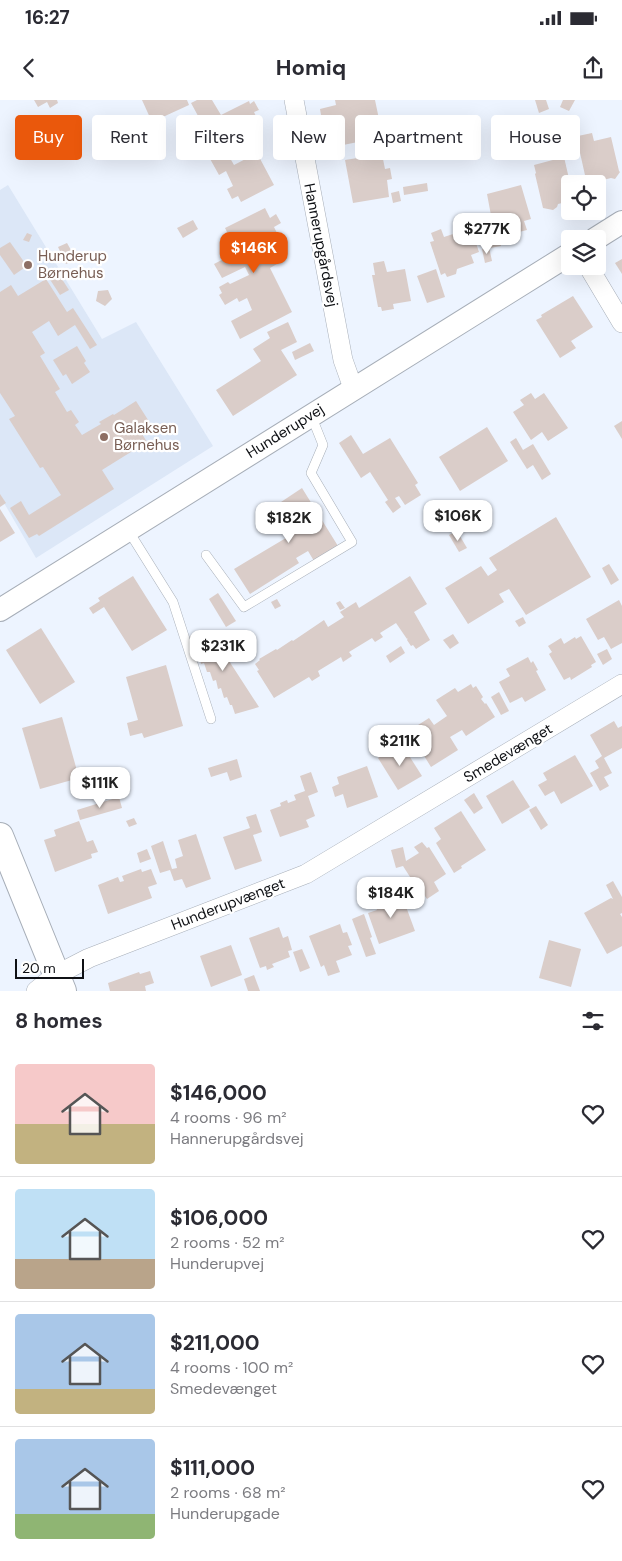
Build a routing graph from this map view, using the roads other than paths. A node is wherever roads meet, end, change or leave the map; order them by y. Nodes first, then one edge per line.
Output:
1 (294, 100) edge
2 (622, 222) edge
3 (606, 232) edge
4 (561, 260) edge
5 (593, 275) edge
6 (622, 323) edge
7 (354, 388) junction
8 (311, 415) junction
9 (127, 530) junction
10 (206, 555) dead end
11 (0, 610) edge
12 (622, 684) edge
13 (211, 719) dead end
14 (394, 821) joint
15 (0, 836) edge
16 (52, 986) edge

1 - 7 street, Hannerupgårdsvej
2 - 3 street
4 - 7 street, Hunderupvej
5 - 6 street
7 - 8 street, Hunderupvej
8 - 9 street, Hunderupvej
8 - 10 lane
9 - 11 street, Hunderupvej
9 - 13 lane
12 - 14 street, Smedevænget
14 - 16 street, Hunderupvænget
15 - 16 main road

